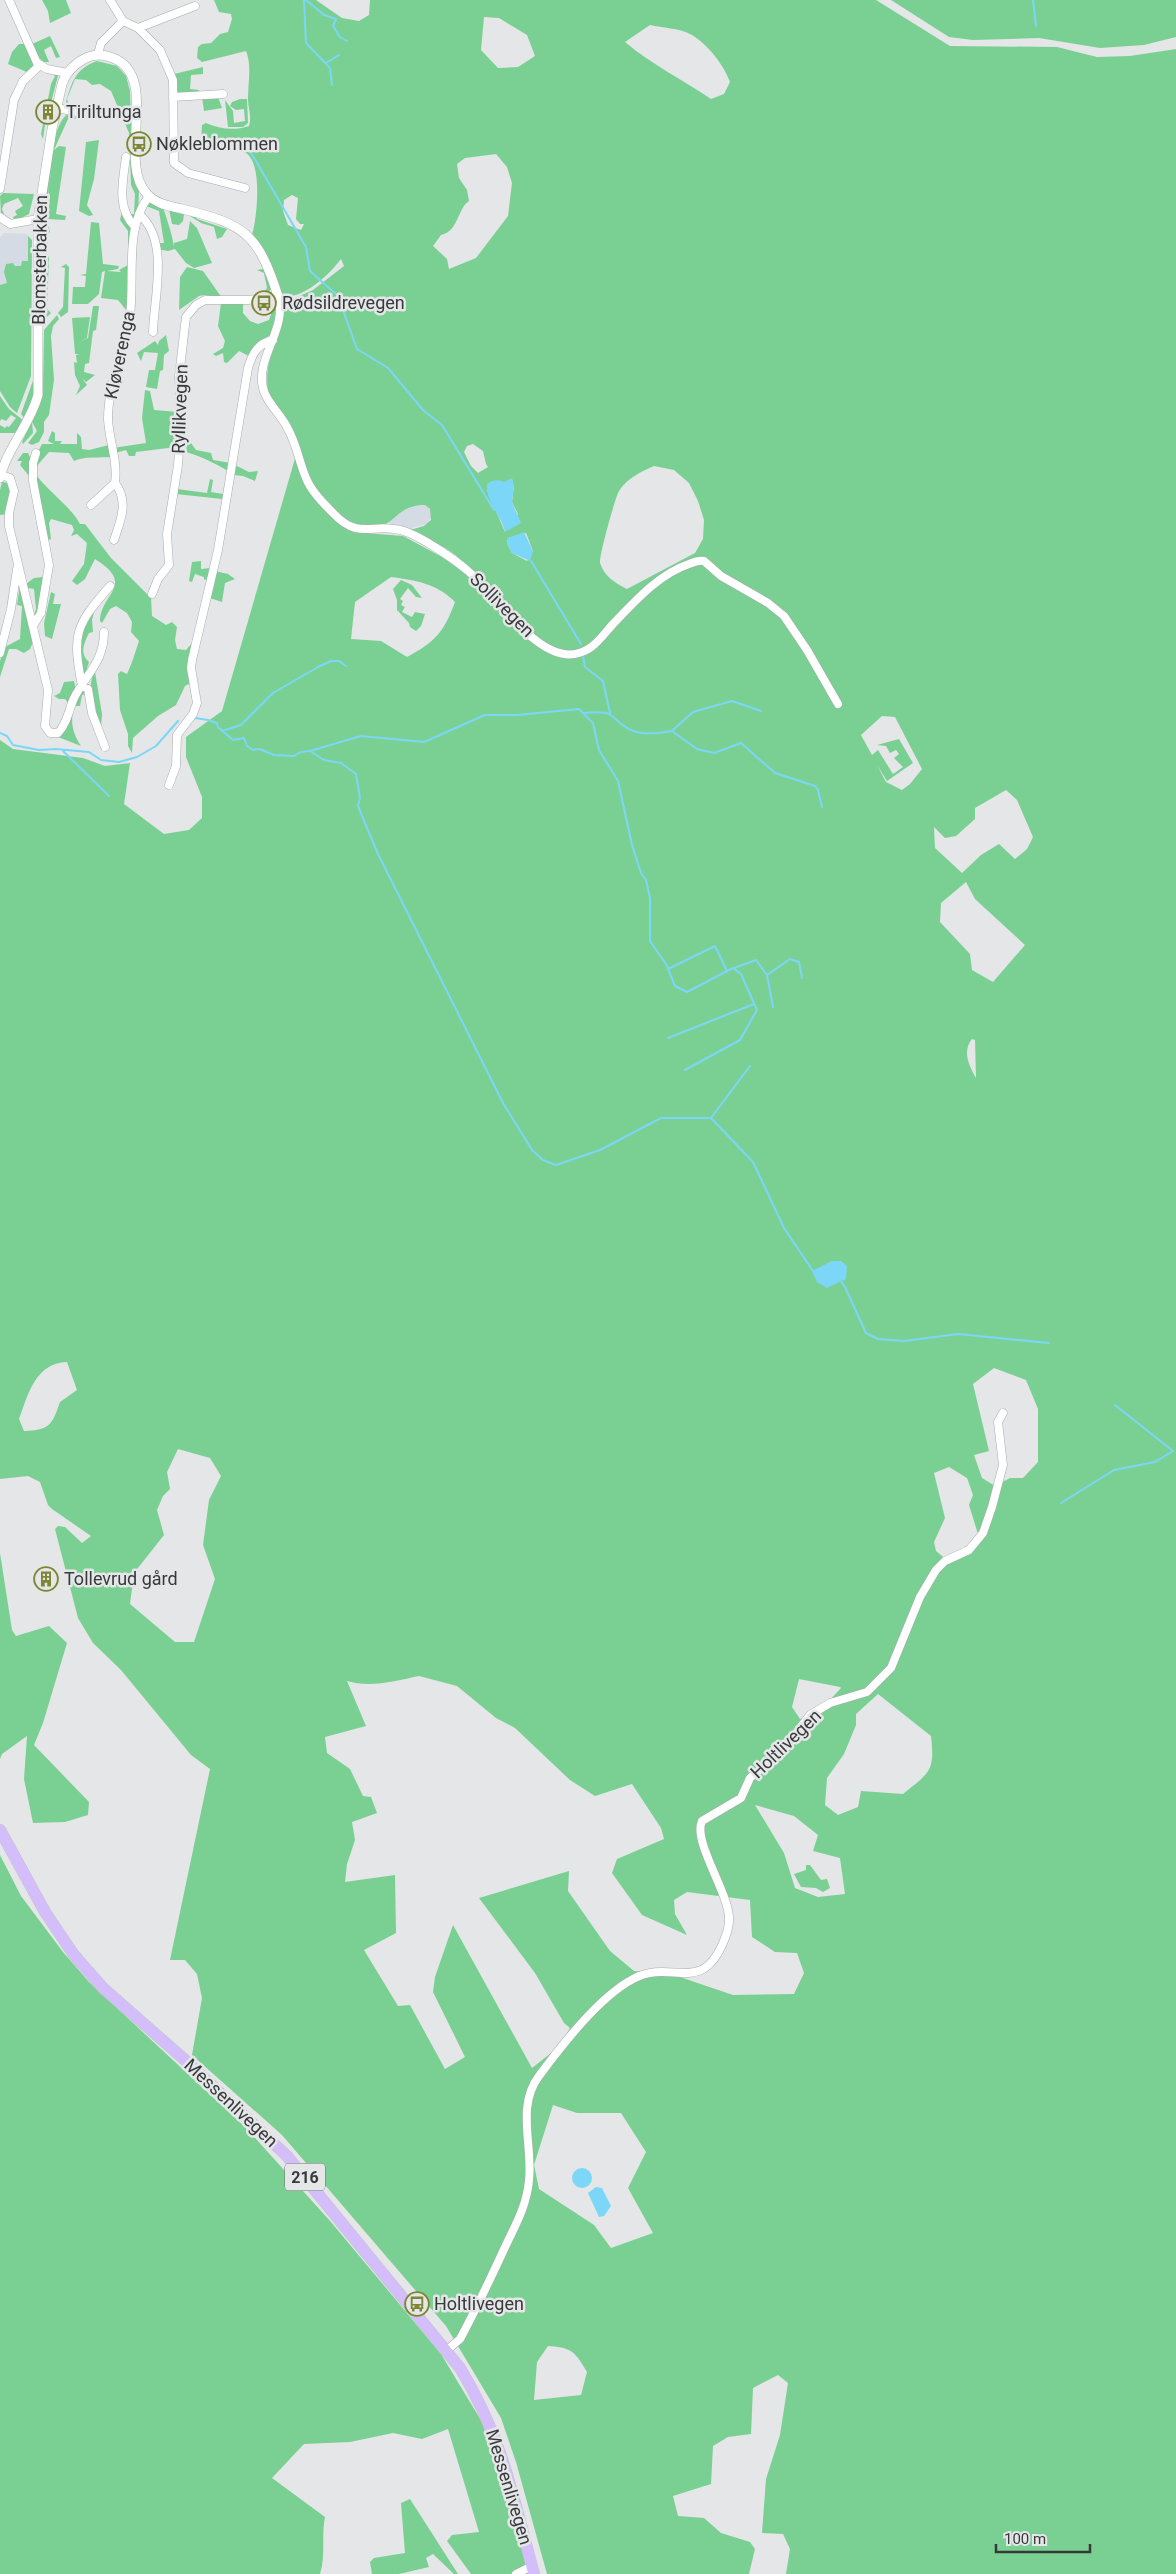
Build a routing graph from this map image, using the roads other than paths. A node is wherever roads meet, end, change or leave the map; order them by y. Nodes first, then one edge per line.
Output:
1 (9, 0) edge
2 (110, 0) edge
3 (195, 6) dead end
4 (123, 21) junction
5 (138, 28) junction
6 (98, 54) junction
7 (40, 65) junction
8 (67, 73) junction
9 (223, 94) dead end
10 (174, 97) junction
11 (56, 108) junction
12 (78, 112) dead end
13 (126, 157) dead end
14 (2, 162) edge
15 (245, 188) dead end
16 (0, 189) edge
17 (149, 196) junction
18 (139, 214) junction
19 (0, 217) edge
20 (38, 220) junction
21 (135, 227) junction
22 (278, 296) junction
23 (153, 332) dead end
24 (273, 340) junction
25 (36, 453) dead end
26 (0, 477) edge
27 (115, 483) junction
28 (91, 505) dead end
29 (114, 540) dead end
30 (18, 564) junction
31 (110, 586) dead end
32 (152, 594) dead end
33 (33, 626) junction
34 (104, 632) dead end
35 (0, 653) edge
36 (82, 686) junction
37 (838, 704) dead end
38 (105, 747) dead end
39 (169, 785) dead end
40 (1003, 1413) dead end
41 (0, 1830) edge
42 (446, 2351) junction
43 (533, 2570) edge
44 (516, 2574) edge

1 - 7 street
2 - 4 street
3 - 5 street
4 - 5 street
4 - 6 street
5 - 10 street
6 - 8 street
6 - 17 street
7 - 8 street
7 - 14 street
8 - 11 street, Blomsterbakken
9 - 10 street
10 - 15 street
11 - 12 street
11 - 20 street, Blomsterbakken
13 - 21 street
14 - 16 street
17 - 18 street, Kløverenga
17 - 22 street
18 - 21 street, Kløverenga
18 - 23 street, Kløverenga
19 - 20 street
20 - 26 street, Blomsterbakken
21 - 27 street, Kløverenga
22 - 24 street
22 - 32 street, Ryllikvegen
24 - 37 street, Sollivegen
24 - 39 street
25 - 33 street
26 - 30 street
27 - 28 street
27 - 29 street, Kløverenga
30 - 33 street
30 - 35 street
31 - 36 street
33 - 36 street
34 - 36 street
36 - 38 street
40 - 42 street, Holtlivegen
41 - 42 main road, Messenlivegen / 216
42 - 43 main road, Messenlivegen / 216
43 - 44 street

